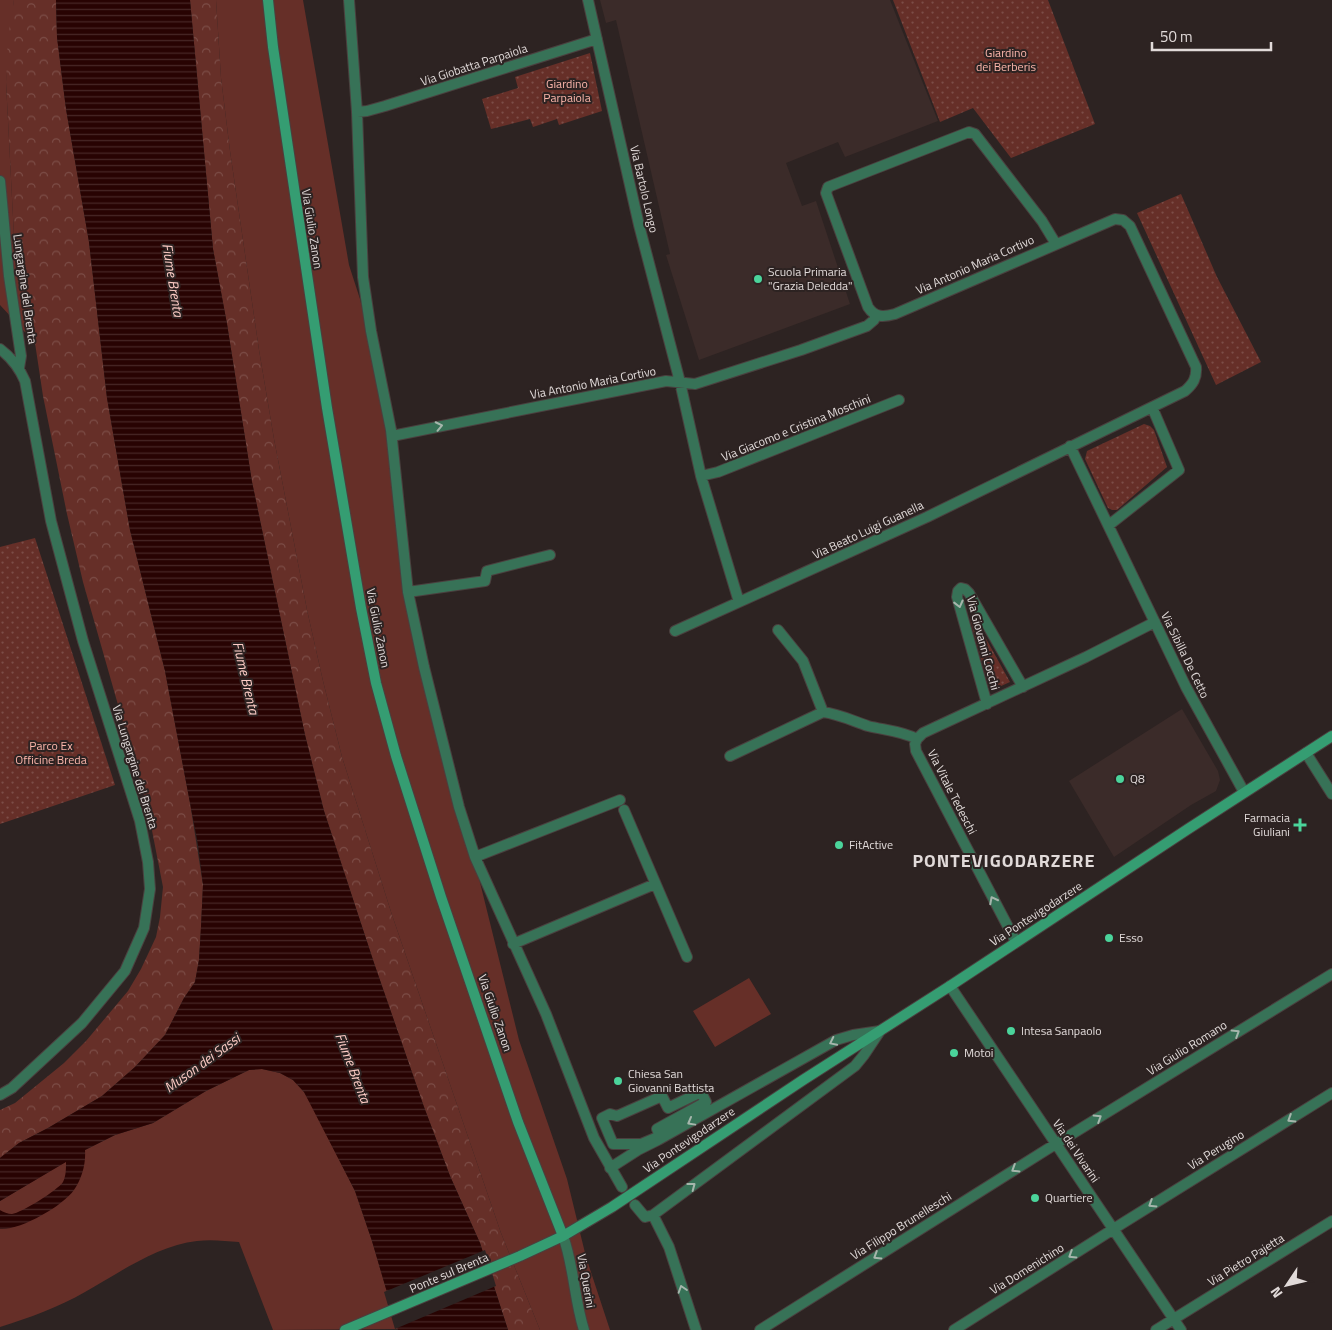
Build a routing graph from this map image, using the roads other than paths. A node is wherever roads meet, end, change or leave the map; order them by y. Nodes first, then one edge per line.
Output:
1 (268, 0) edge
2 (348, 0) edge
3 (588, 0) edge
4 (597, 39) junction
5 (357, 112) junction
6 (0, 181) edge
7 (1056, 244) junction
8 (876, 315) junction
9 (0, 349) edge
10 (19, 368) junction
11 (680, 382) junction
12 (899, 400) dead end
13 (1152, 407) junction
14 (392, 436) junction
15 (1070, 446) junction
16 (39, 458) joint
17 (701, 476) junction
18 (1109, 525) junction
19 (550, 555) dead end
20 (408, 592) junction
21 (739, 602) junction
22 (1155, 622) junction
23 (778, 630) dead end
24 (675, 631) dead end
25 (1023, 687) junction
26 (987, 704) junction
27 (823, 712) junction
28 (1332, 736) edge
29 (917, 739) junction
30 (1306, 753) junction
31 (730, 756) dead end
32 (1244, 792) junction
33 (1332, 794) edge
34 (475, 857) junction
35 (656, 884) junction
36 (1016, 942) junction
37 (513, 944) junction
38 (687, 957) dead end
39 (1332, 974) edge
40 (950, 986) junction
41 (880, 1031) junction
42 (701, 1092) joint
43 (1332, 1093) edge
44 (0, 1095) edge
45 (594, 1138) junction
46 (1056, 1144) junction
47 (638, 1150) junction
48 (610, 1168) junction
49 (622, 1187) dead end
50 (634, 1204) dead end
51 (653, 1215) junction
52 (1332, 1221) edge
53 (1113, 1229) junction
54 (563, 1236) junction
55 (1174, 1319) junction
56 (345, 1330) edge
57 (584, 1330) edge
58 (696, 1330) edge
59 (760, 1330) edge
60 (954, 1330) edge
61 (1156, 1330) edge
62 (1181, 1330) edge

1 - 54 street, Via Giulio Zanon
2 - 5 street
3 - 4 street, Via Bartolo Longo
4 - 5 street, Via Giobatta Parpaiola
4 - 11 street, Via Bartolo Longo
5 - 14 street
6 - 10 street, Lungargine del Brenta
7 - 8 street, Via Antonio Maria Cortivo
7 - 8 street, Via Antonio Maria Cortivo
7 - 13 street, Via Antonio Maria Cortivo
8 - 11 street, Via Antonio Maria Cortivo
9 - 10 street
10 - 16 street, Lungargine del Brenta
14 -> 11 street, Via Antonio Maria Cortivo
11 - 17 street
12 - 17 street, Via Giacomo e Cristina Moschini
13 - 15 street
13 - 18 street
14 - 20 street
15 - 18 street, Via Sibilla De Cetto
15 - 21 street, Via Beato Luigi Guanella
16 - 44 street, Via Lungargine del Brenta
17 - 21 street
18 - 22 street, Via Sibilla De Cetto
19 - 20 street
20 - 34 street
21 - 24 street, Via Beato Luigi Guanella
22 - 25 street, Via Giovanni Cocchi
22 - 32 street, Via Sibilla De Cetto
23 - 27 street
25 - 26 street, Via Giovanni Cocchi
25 -> 26 street, Via Giovanni Cocchi
26 - 29 street, Via Giovanni Cocchi
27 - 29 street, Via Vitale Tedeschi
27 - 31 street
28 - 30 street, Via Pontevigodarzere
36 -> 29 street, Via Vitale Tedeschi
30 - 32 street, Via Pontevigodarzere
30 - 33 street
32 - 36 street, Via Pontevigodarzere
34 - 35 street
34 - 37 street
35 - 37 street
35 - 38 street
36 - 40 street, Via Pontevigodarzere
37 - 45 street
46 -> 39 street, Via Giulio Romano
40 - 41 street, Via Pontevigodarzere
40 - 46 street, Via dei Vivarini
41 -> 47 street, Via Pontevigodarzere
51 -> 41 street, Via Pontevigodarzere
41 - 54 street, Via Pontevigodarzere
42 - 42 street
43 -> 53 street, Via Perugino
45 - 47 street, Via Pontevigodarzere
45 - 48 street
46 - 53 street, Via dei Vivarini
46 -> 59 street, Via Filippo Brunelleschi
47 - 48 street, Via Pontevigodarzere
48 - 49 street
50 - 51 street
58 -> 51 street
52 - 55 street, Via Pietro Pajetta
53 - 55 street, Via dei Vivarini
53 -> 60 street, Via Domenichino
54 - 56 street, Ponte sul Brenta
54 - 57 street, Via Querini
55 - 61 street, Via Pietro Pajetta
55 - 62 street, Via dei Vivarini

